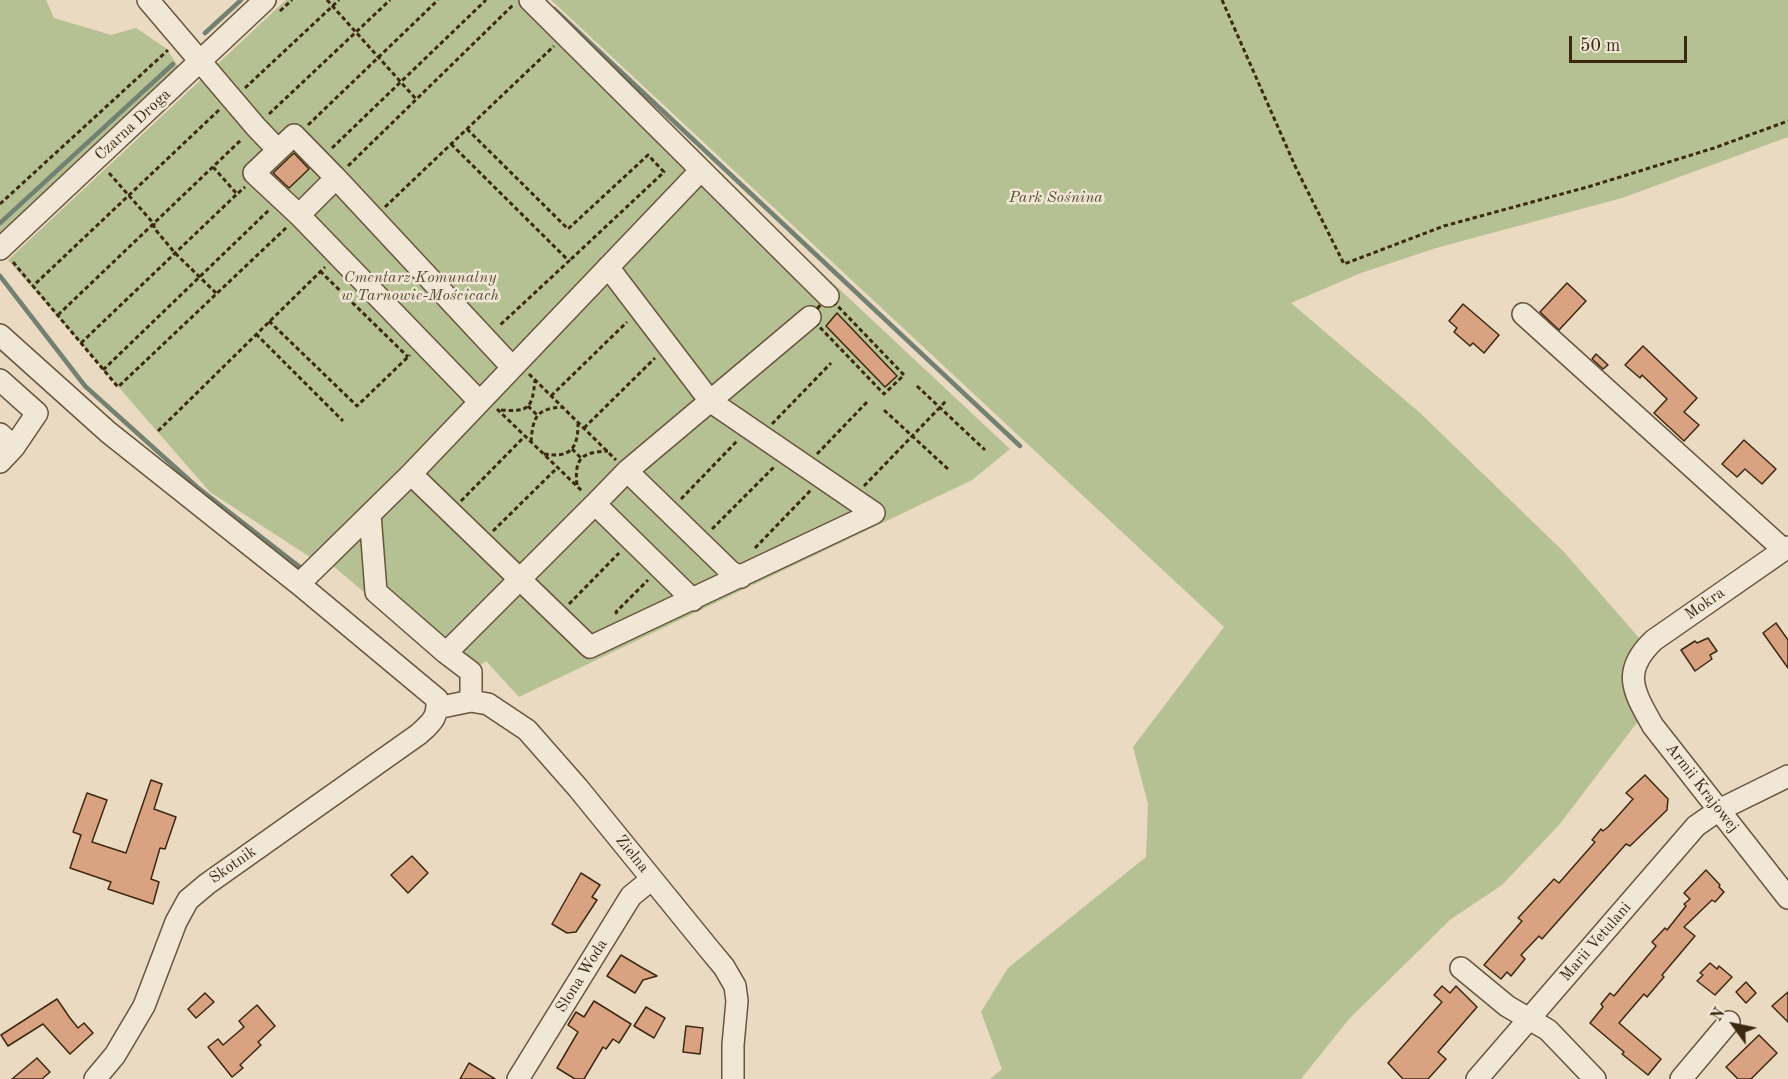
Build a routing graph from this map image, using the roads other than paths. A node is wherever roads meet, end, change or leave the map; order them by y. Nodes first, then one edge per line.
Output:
1 (148, 0) edge
2 (265, 0) edge
3 (530, 0) edge
4 (201, 62) junction
5 (278, 150) junction
6 (701, 170) junction
7 (336, 178) junction
8 (299, 215) junction
9 (0, 249) edge
10 (608, 267) junction
11 (828, 296) road end
12 (1523, 314) dead end
13 (810, 317) road end
14 (0, 336) edge
15 (514, 364) junction
16 (0, 381) edge
17 (60, 389) junction
18 (710, 401) junction
19 (487, 402) junction
20 (37, 413) junction
21 (5, 448) edge
22 (627, 471) junction
23 (411, 474) junction
24 (595, 504) junction
25 (370, 514) junction
26 (1786, 549) edge
27 (736, 575) junction
28 (520, 581) junction
29 (299, 584) junction
30 (693, 600) junction
31 (446, 654) junction
32 (1633, 670) joint
33 (471, 701) junction
34 (437, 708) junction
35 (1788, 776) edge
36 (1719, 810) junction
37 (652, 879) junction
38 (1788, 898) edge
39 (1461, 968) dead end
40 (1529, 1019) junction
41 (1729, 1022) dead end
42 (95, 1079) edge
43 (518, 1079) edge
44 (734, 1079) edge
45 (1477, 1079) edge
46 (1595, 1079) edge
47 (1681, 1079) edge

1 - 4 street
2 - 4 street, Czarna Droga
3 - 6 street
4 - 5 street
4 - 9 street, Czarna Droga
5 - 7 street
5 - 8 street
6 - 10 street
6 - 11 street
7 - 8 street
7 - 15 street
8 - 19 street
10 - 15 street
10 - 18 street
12 - 26 street
13 - 18 street
14 - 17 street
15 - 19 street
16 - 20 street
17 - 20 street
17 - 29 street
18 - 22 street
18 - 27 street
19 - 23 street
20 - 21 street
22 - 24 street
22 - 27 street
23 - 25 street
23 - 28 street
24 - 28 street
24 - 30 street
25 - 29 street
25 - 31 street
26 - 32 street, Mokra
27 - 30 street
28 - 30 street
28 - 31 street
29 - 34 street
31 - 33 street
32 - 36 street, Armii Krajowej
33 - 34 street
33 - 37 street, Zielna
34 - 42 street, Skotnik
35 - 36 street, Marii Vetulani
36 - 38 street, Armii Krajowej
36 - 40 street, Marii Vetulani
37 - 43 street, Słona Woda
37 - 44 street, Zielna
39 - 40 street
40 - 45 street, Marii Vetulani
40 - 46 street
41 - 47 street

